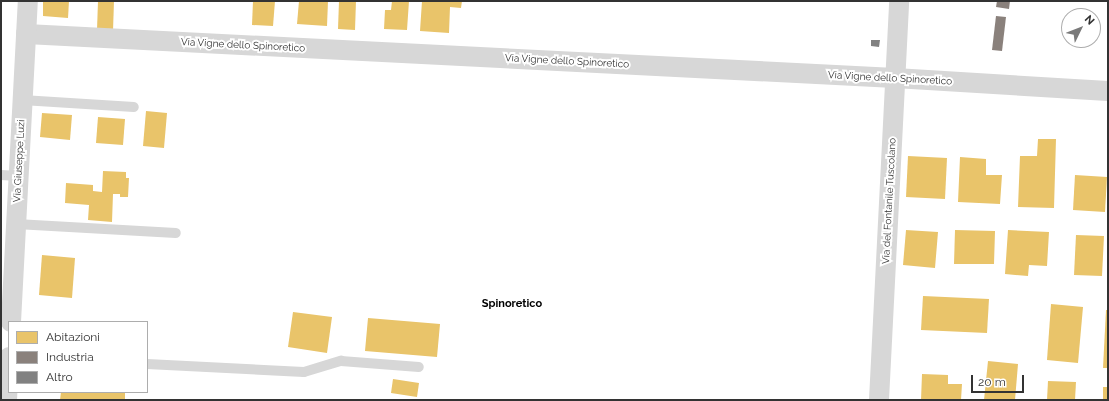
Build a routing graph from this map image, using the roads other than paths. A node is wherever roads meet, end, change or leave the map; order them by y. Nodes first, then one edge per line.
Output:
1 (28, 1) edge
2 (900, 1) edge
3 (26, 34) junction
4 (895, 78) junction
5 (1108, 91) edge
6 (22, 100) junction
7 (134, 107) dead end
8 (10, 176) edge
9 (16, 224) junction
10 (176, 233) dead end
11 (11, 321) edge
12 (148, 364) edge
13 (419, 367) dead end
14 (8, 378) edge
15 (7, 400) edge
16 (879, 400) edge

1 - 3 street, Via Giuseppe Luzi
2 - 4 street, Via del Fontanile Tuscolano
3 - 4 street, Via Vigne dello Spinoretico
3 - 6 street, Via Giuseppe Luzi
4 - 5 street, Via Vigne dello Spinoretico
4 - 16 street, Via del Fontanile Tuscolano
6 - 7 lane
6 - 8 street, Via Giuseppe Luzi
8 - 9 street, Via Giuseppe Luzi
9 - 10 lane
9 - 11 street, Via Giuseppe Luzi
12 - 13 lane
14 - 15 street

